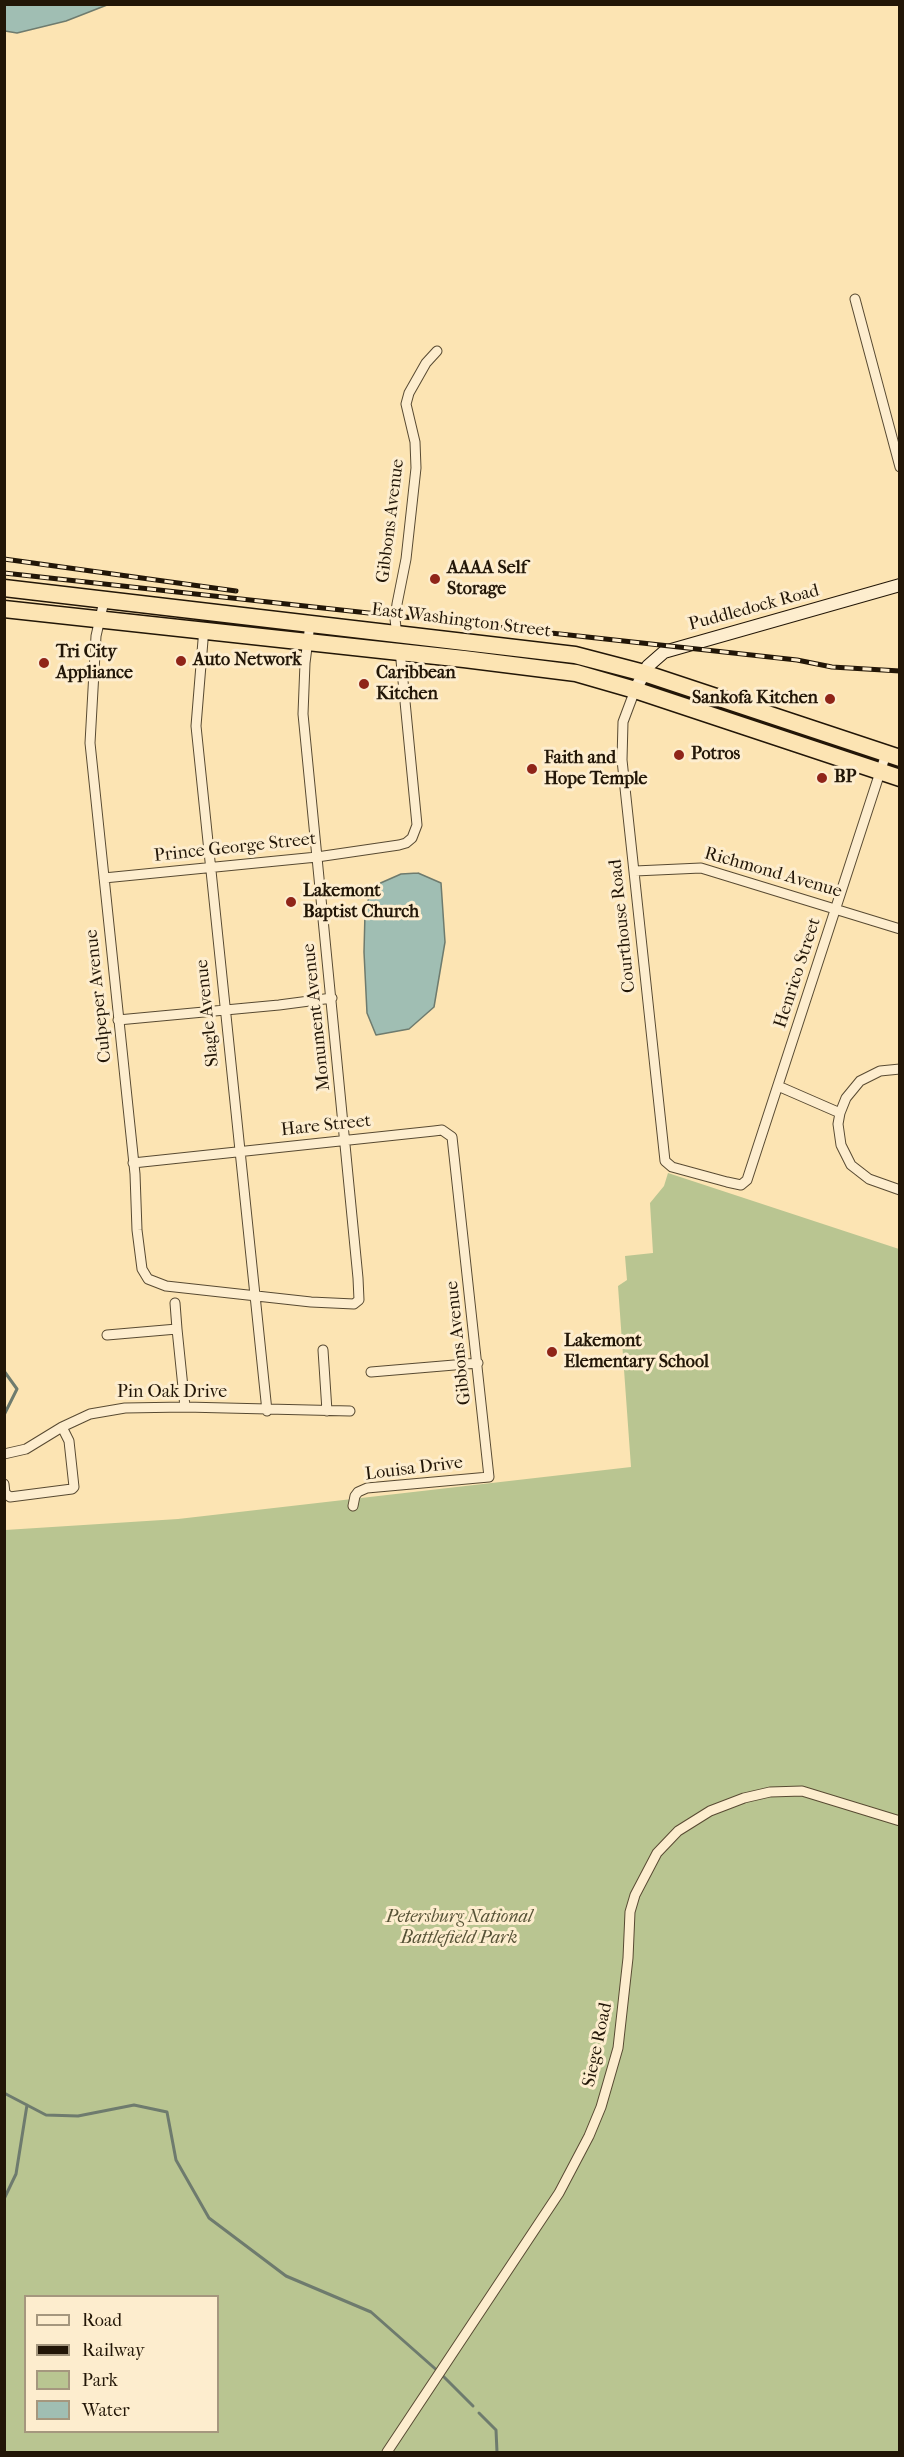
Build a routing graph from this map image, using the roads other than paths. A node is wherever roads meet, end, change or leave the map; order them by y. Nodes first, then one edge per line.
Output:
1 (855, 298) dead end
2 (437, 351) dead end
3 (900, 467) edge
4 (900, 585) edge
5 (4, 588) edge
6 (104, 601) junction
7 (4, 609) edge
8 (206, 612) junction
9 (99, 620) junction
10 (310, 624) junction
11 (204, 631) junction
12 (397, 634) junction
13 (308, 642) junction
14 (400, 652) junction
15 (644, 673) junction
16 (635, 690) junction
17 (893, 756) edge
18 (881, 771) junction
19 (900, 778) edge
20 (369, 850) joint
21 (317, 857) junction
22 (210, 868) junction
23 (635, 871) junction
24 (104, 878) junction
25 (836, 909) junction
26 (900, 929) edge
27 (332, 998) junction
28 (224, 1009) junction
29 (118, 1020) junction
30 (900, 1069) edge
31 (777, 1086) junction
32 (840, 1113) junction
33 (346, 1140) junction
34 (239, 1151) junction
35 (133, 1163) junction
36 (744, 1184) joint
37 (900, 1190) edge
38 (460, 1206) joint
39 (254, 1295) junction
40 (174, 1303) dead end
41 (177, 1329) junction
42 (107, 1335) dead end
43 (323, 1350) dead end
44 (478, 1364) junction
45 (371, 1372) dead end
46 (185, 1407) junction
47 (267, 1411) junction
48 (327, 1411) junction
49 (350, 1412) dead end
50 (62, 1427) junction
51 (4, 1454) edge
52 (489, 1477) joint
53 (4, 1484) edge
54 (353, 1506) dead end
55 (900, 1821) edge
56 (387, 2452) edge

1 - 3 street
2 - 12 street, Gibbons Avenue
4 - 15 main road, Puddledock Road
5 - 6 highway, East Washington Street
6 - 8 highway, East Washington Street
6 - 9 street, Culpeper Avenue
7 - 9 highway, East Washington Street
8 - 10 highway, East Washington Street
8 - 11 street, Slagle Avenue
9 - 11 highway, East Washington Street
9 - 24 street, Culpeper Avenue
10 - 12 highway, East Washington Street
10 - 13 street, Monument Avenue
11 - 13 highway, East Washington Street
11 - 22 street, Slagle Avenue
12 - 14 street, Gibbons Avenue
12 - 15 highway, East Washington Street
13 - 14 highway, East Washington Street
13 - 21 street, Monument Avenue
14 - 16 highway, East Washington Street
14 - 20 street, Gibbons Avenue
15 - 16 main road, Puddledock Road
15 - 17 highway, East Washington Street
16 - 18 highway, East Washington Street
16 - 23 street, Courthouse Road
17 - 18 street, Henrico Street
18 - 19 highway, East Washington Street
18 - 25 street, Henrico Street
20 - 21 street, Prince George Street
21 - 22 street, Prince George Street
21 - 27 street, Monument Avenue
22 - 24 street, Prince George Street
22 - 28 street, Slagle Avenue
23 - 25 street, Richmond Avenue
23 - 36 street, Courthouse Road
24 - 29 street, Culpeper Avenue
25 - 26 street, Richmond Avenue
25 - 31 street, Henrico Street
27 - 28 street
27 - 33 street, Monument Avenue
28 - 29 street
28 - 34 street, Slagle Avenue
29 - 35 street, Culpeper Avenue
30 - 32 street
31 - 32 street
31 - 36 street, Henrico Street
32 - 37 street
33 - 34 street, Hare Street
33 - 38 street, Hare Street
33 - 39 street, Monument Avenue
34 - 35 street, Hare Street
34 - 39 street, Slagle Avenue
35 - 39 street, Culpeper Avenue
38 - 44 street, Gibbons Avenue
39 - 47 street, Slagle Avenue
40 - 41 street
41 - 42 street
41 - 46 street
43 - 48 street
44 - 45 street
44 - 52 street, Gibbons Avenue
46 - 47 street, Pin Oak Drive
46 - 50 street, Pin Oak Drive
47 - 48 street, Pin Oak Drive
48 - 49 street, Pin Oak Drive
50 - 51 street, Pin Oak Drive
50 - 53 street
52 - 54 street, Louisa Drive
55 - 56 street, Siege Road

